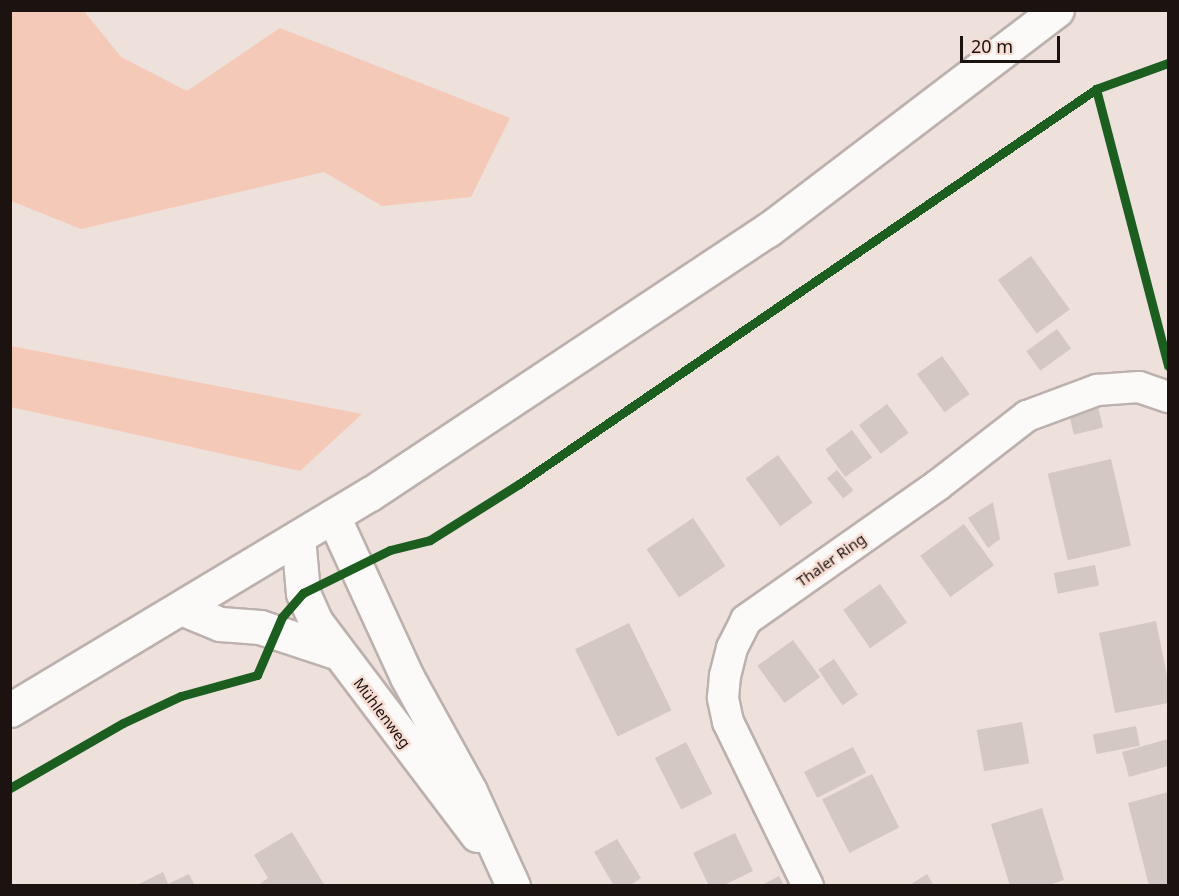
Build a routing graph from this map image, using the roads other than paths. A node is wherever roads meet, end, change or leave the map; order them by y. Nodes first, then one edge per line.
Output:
1 (1057, 10) edge
2 (1168, 397) edge
3 (333, 516) junction
4 (298, 537) junction
5 (181, 608) junction
6 (335, 652) junction
7 (10, 710) edge
8 (509, 878) edge
9 (808, 885) edge

1 - 3 main road
2 - 9 street, Thaler Ring
3 - 4 main road
3 - 8 main road, Mühlenweg
4 - 5 main road
4 - 6 main road, Mühlenweg
5 - 6 main road
5 - 7 main road
6 - 8 main road, Mühlenweg

